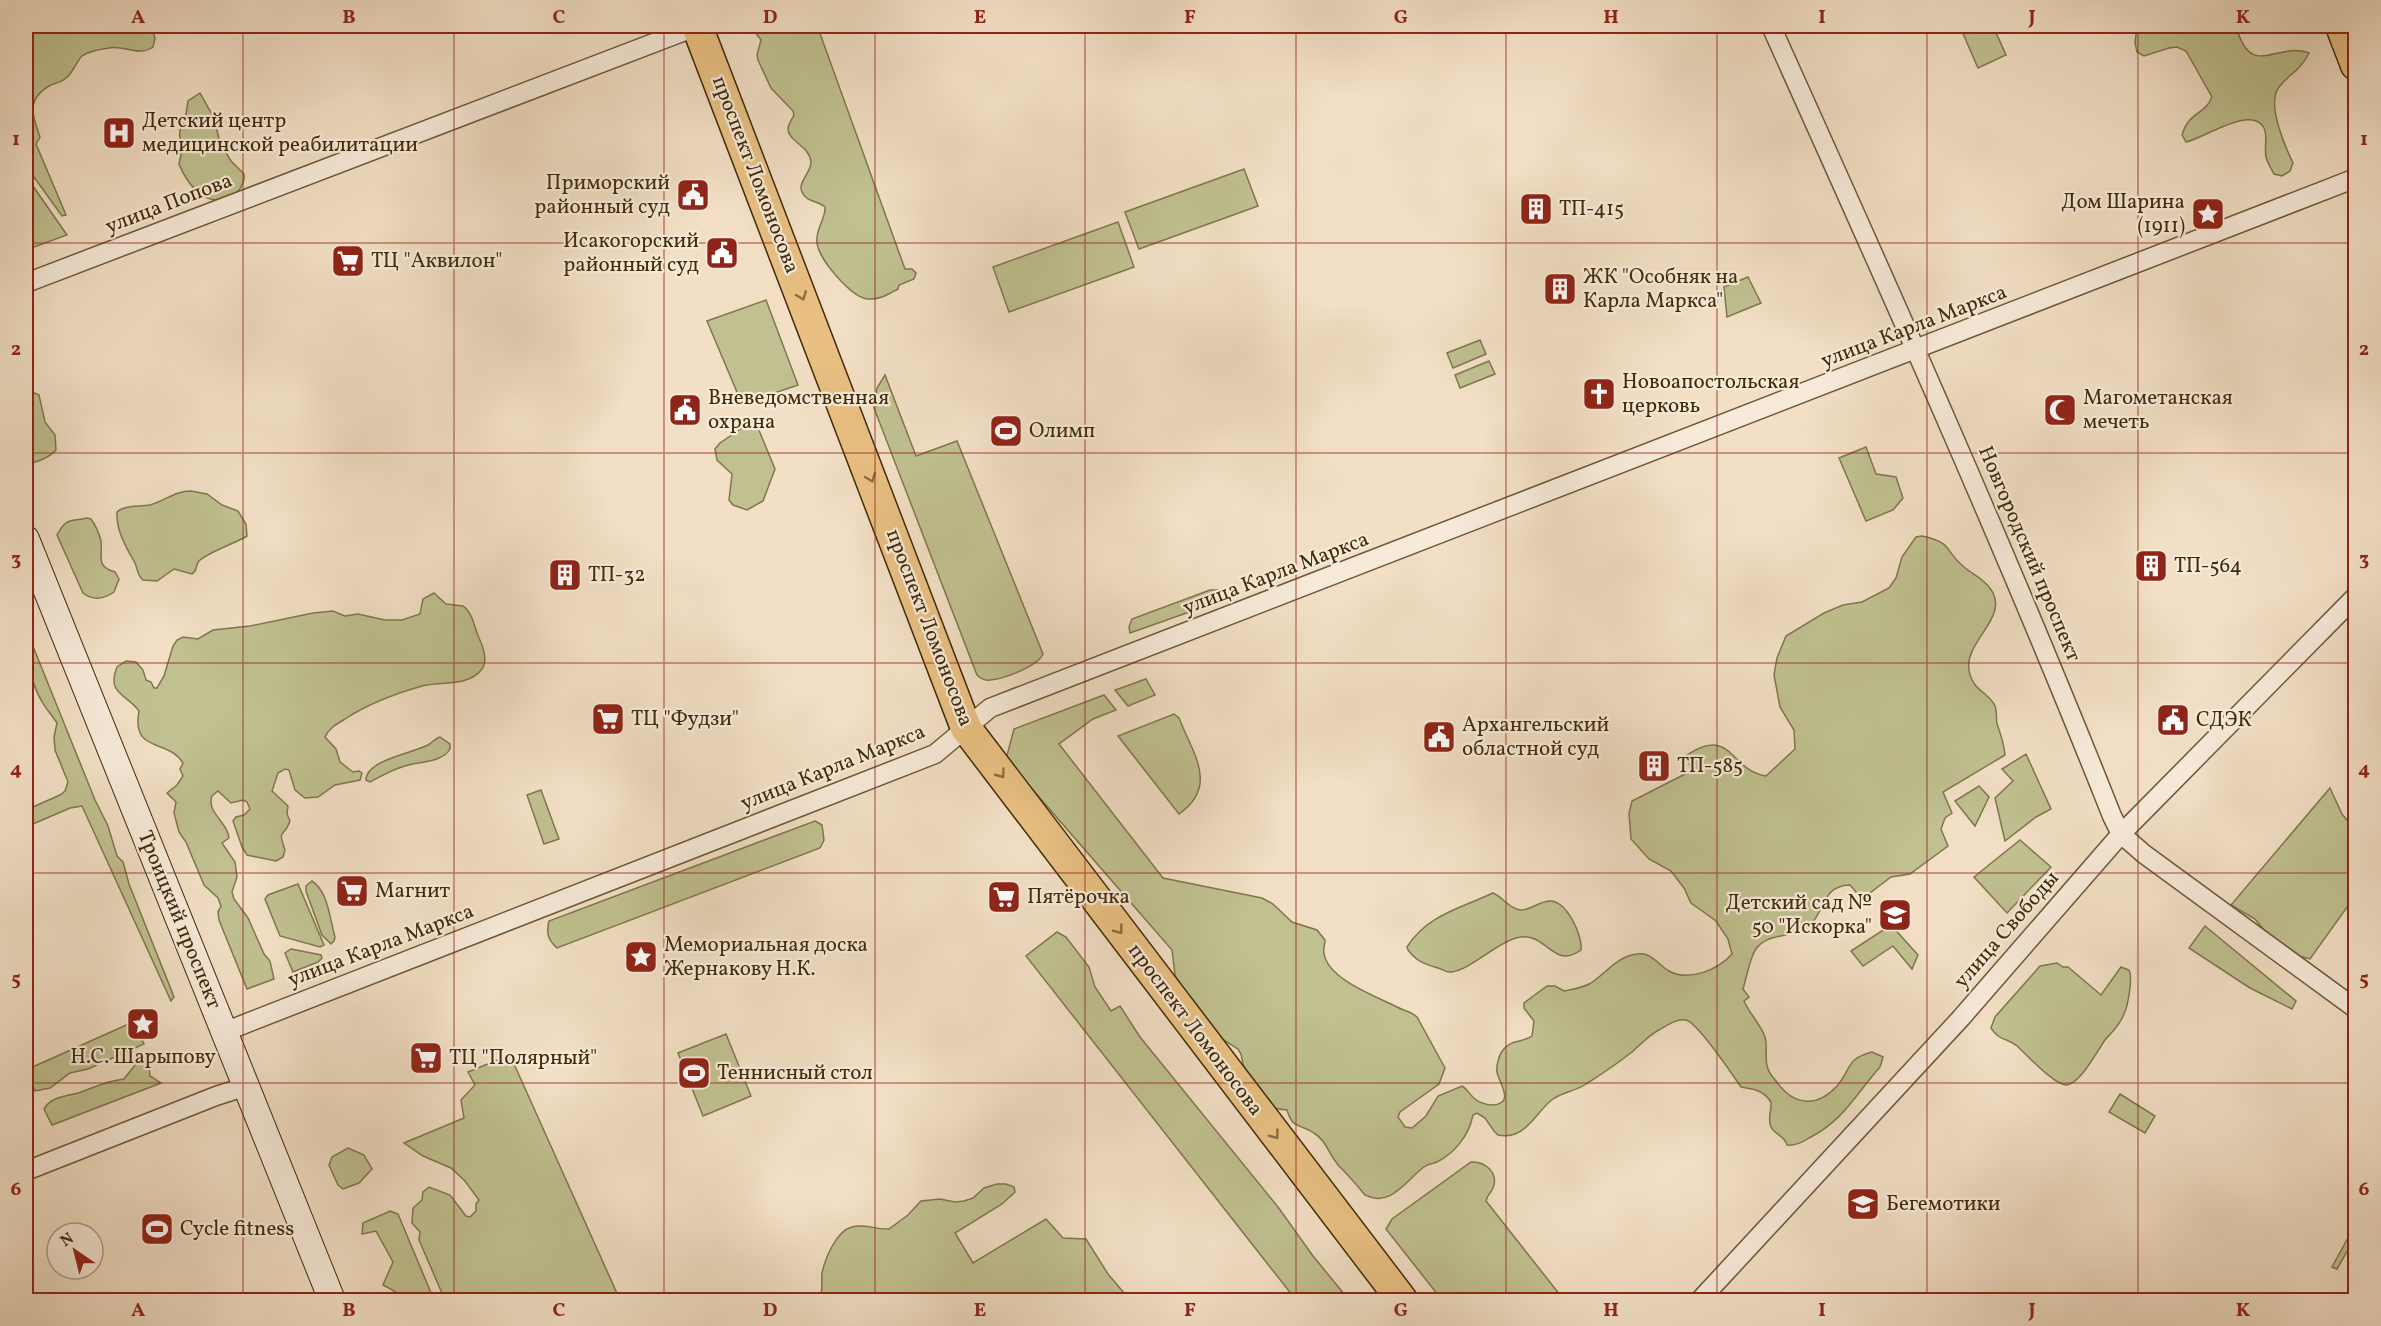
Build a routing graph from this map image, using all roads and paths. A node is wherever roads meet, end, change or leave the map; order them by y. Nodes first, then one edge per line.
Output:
1 (698, 26) edge
2 (1771, 26) edge
3 (2341, 26) edge
4 (2355, 65) edge
5 (2355, 178) edge
6 (26, 283) edge
7 (1916, 350) junction
8 (26, 539) edge
9 (2355, 596) edge
10 (966, 728) junction
11 (2121, 834) junction
12 (2355, 1009) edge
13 (224, 1032) junction
14 (244, 1087) junction
15 (26, 1171) edge
16 (332, 1300) edge
17 (1402, 1300) edge
18 (1700, 1300) edge

1 - 6 street, улица Попова
1 -> 10 main road, проспект Ломоносова
2 - 7 street, Новгородский проспект
3 - 4 main road
5 - 7 street, улица Карла Маркса
7 - 10 street, улица Карла Маркса
7 - 11 street, Новгородский проспект
8 - 13 main road, Троицкий проспект
9 - 11 street, улица Свободы
10 - 13 street, улица Карла Маркса
10 -> 17 main road, проспект Ломоносова
11 - 12 street, Новгородский проспект
11 - 18 street, улица Свободы
13 - 14 main road, Троицкий проспект
14 - 15 street
14 - 16 main road, Троицкий проспект

